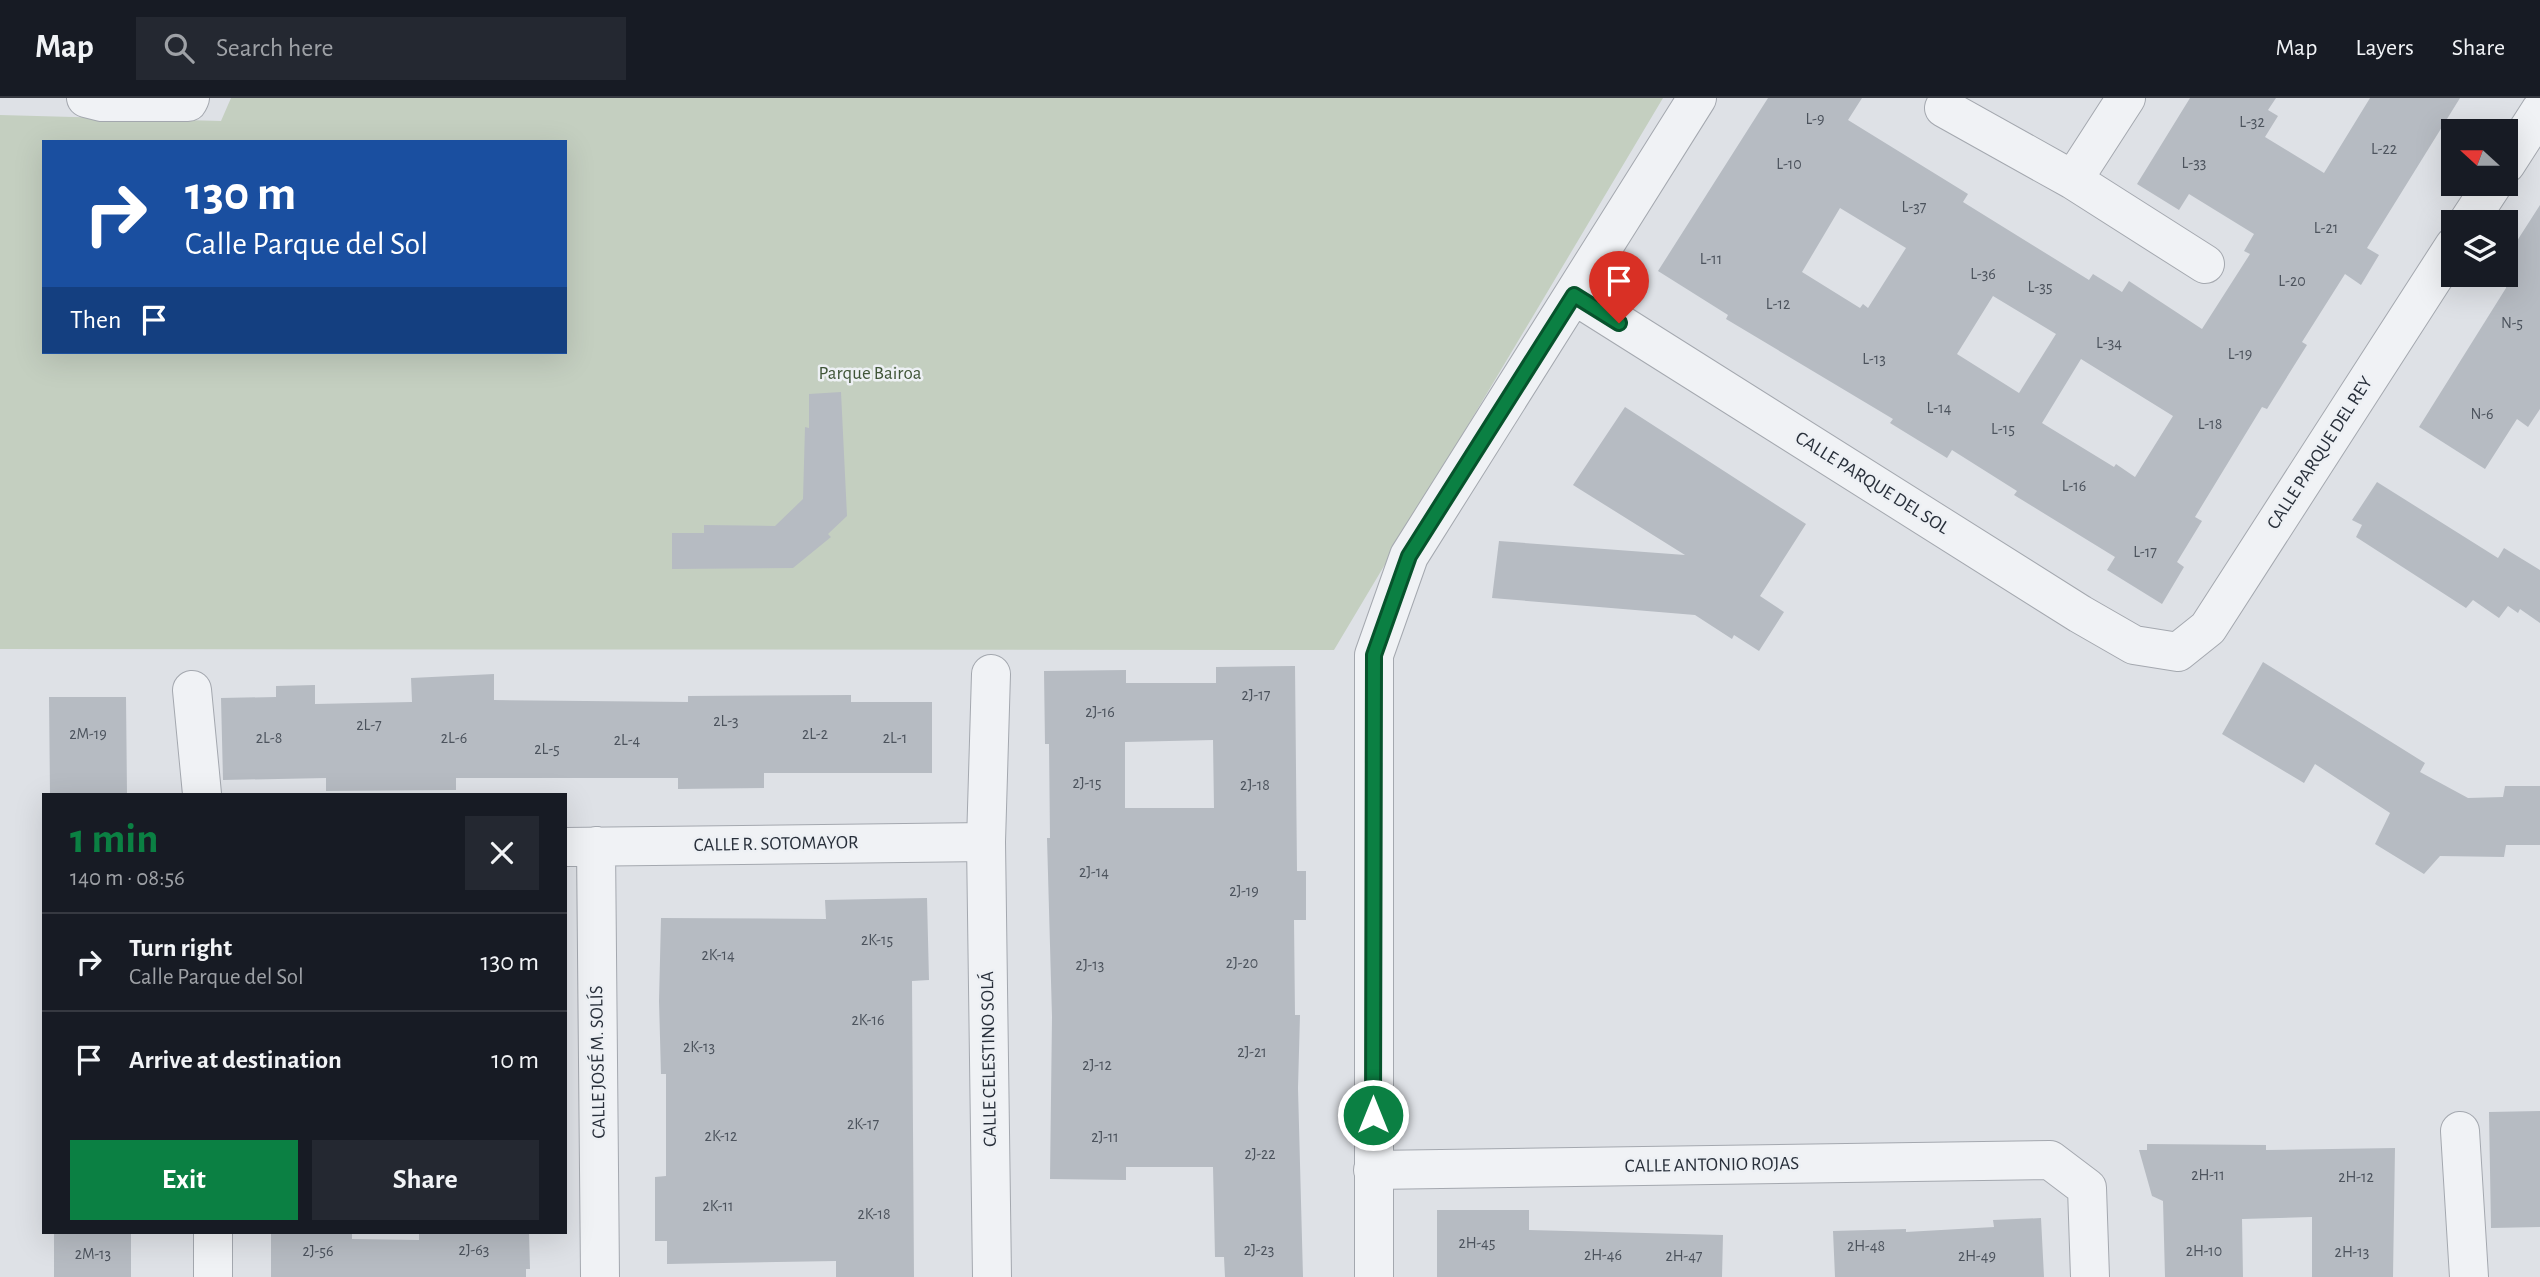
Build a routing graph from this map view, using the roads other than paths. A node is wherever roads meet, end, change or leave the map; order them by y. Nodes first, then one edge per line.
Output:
1 (86, 98) edge
2 (190, 98) edge
3 (1697, 98) edge
4 (2126, 98) edge
5 (1944, 108) dead end
6 (2540, 111) edge
7 (2518, 145) edge
8 (2073, 180) junction
9 (2205, 264) dead end
10 (2441, 266) edge
11 (1574, 295) junction
12 (2178, 652) joint
13 (990, 674) dead end
14 (192, 690) dead end
15 (202, 793) edge
16 (986, 842) junction
17 (580, 847) edge
18 (2460, 1131) dead end
19 (1373, 1170) junction
20 (213, 1234) edge
21 (213, 1277) edge
22 (600, 1277) edge
23 (992, 1277) edge
24 (1374, 1277) edge
25 (2090, 1277) edge
26 (2469, 1277) edge

1 - 2 street
3 - 11 street
4 - 8 street
5 - 8 street
6 - 7 street
8 - 9 street
10 - 12 street, CALLE PARQUE DEL REY
11 - 12 street, CALLE PARQUE DEL SOL
11 - 19 street
13 - 16 street, CALLE CELESTINO SOLÁ
14 - 15 street
16 - 17 street, CALLE R. SOTOMAYOR
16 - 23 street, CALLE CELESTINO SOLÁ
17 - 22 street, CALLE JOSÉ M. SOLÍS
18 - 26 street
19 - 24 street
19 - 25 street, CALLE ANTONIO ROJAS
20 - 21 street

